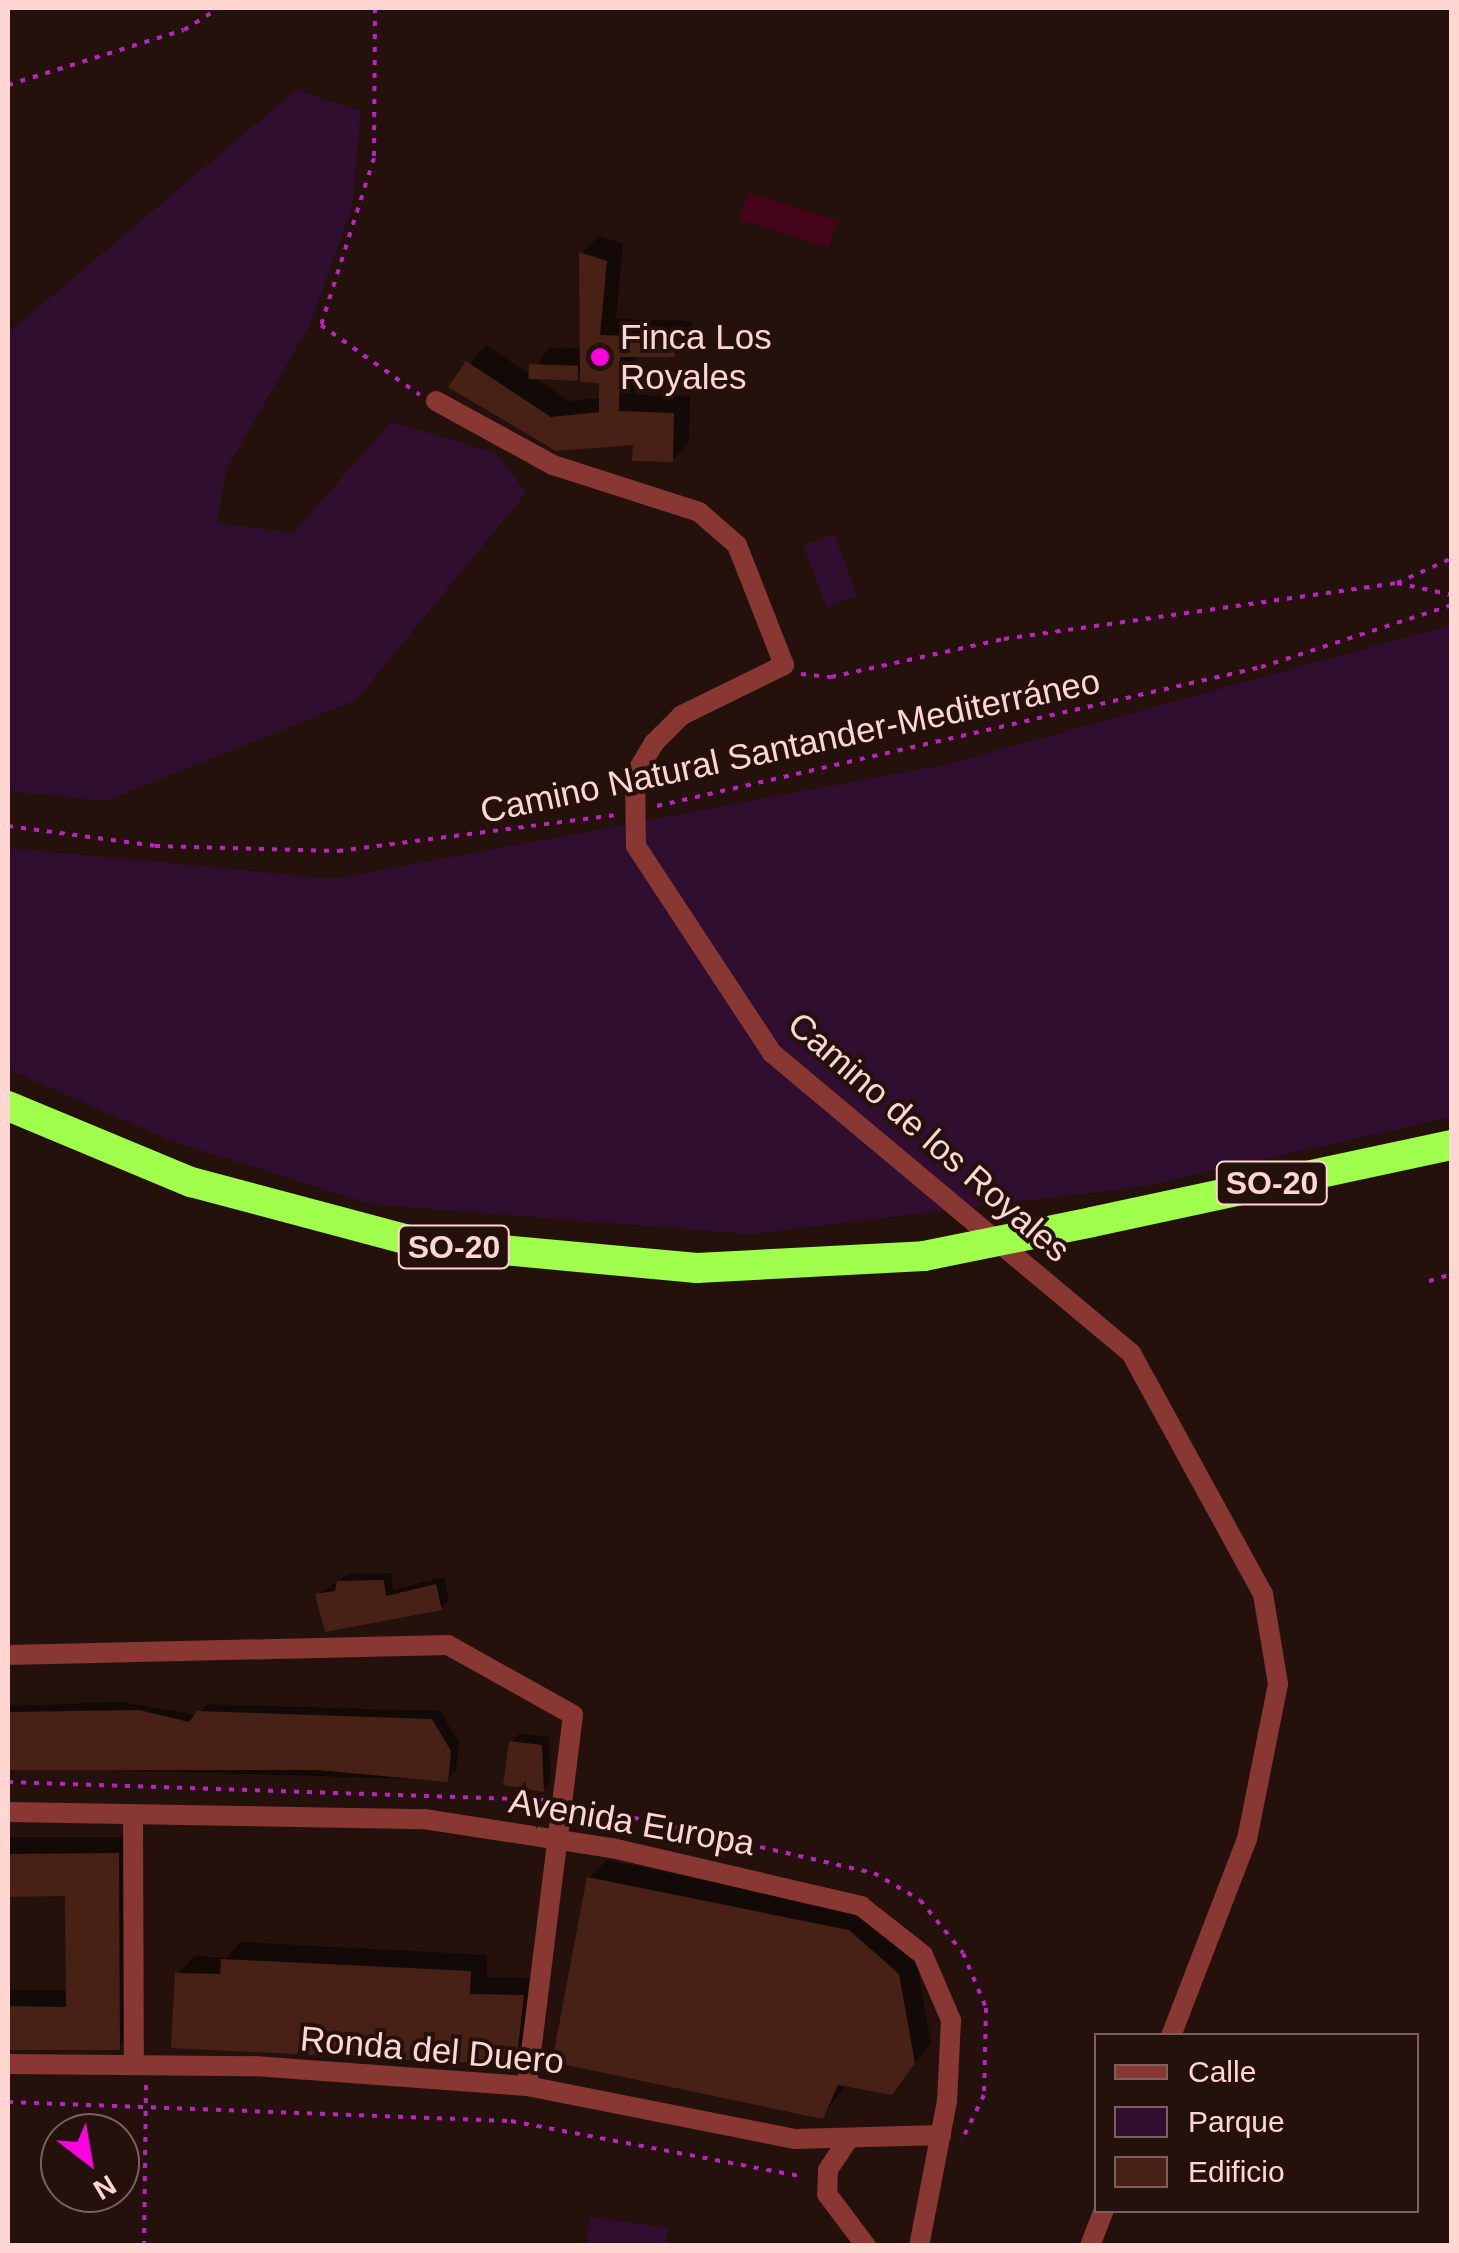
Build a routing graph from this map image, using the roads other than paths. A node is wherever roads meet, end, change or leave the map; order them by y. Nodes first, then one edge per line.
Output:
1 (436, 401) road end
2 (8, 1106) edge
3 (1452, 1145) edge
4 (8, 1655) edge
5 (8, 1812) edge
6 (132, 1814) junction
7 (558, 1840) junction
8 (1172, 2033) edge
9 (134, 2063) junction
10 (8, 2064) edge
11 (527, 2086) junction
12 (949, 2142) junction
13 (846, 2143) junction
14 (1103, 2213) edge
15 (866, 2246) edge
16 (919, 2246) edge
17 (1090, 2246) edge

1 - 8 street, Camino de los Royales
2 - 3 highway, SO-20, bridge
4 - 7 street
5 - 6 street, Avenida Europa
6 - 7 street, Avenida Europa
6 - 9 street
7 - 11 street
7 - 12 street, Avenida Europa
9 - 10 street, Ronda del Duero
9 - 11 street, Ronda del Duero
11 - 13 street, Ronda del Duero
12 - 13 street, Ronda del Duero
12 - 16 street, Avenida Europa
13 - 15 street
14 - 17 street

